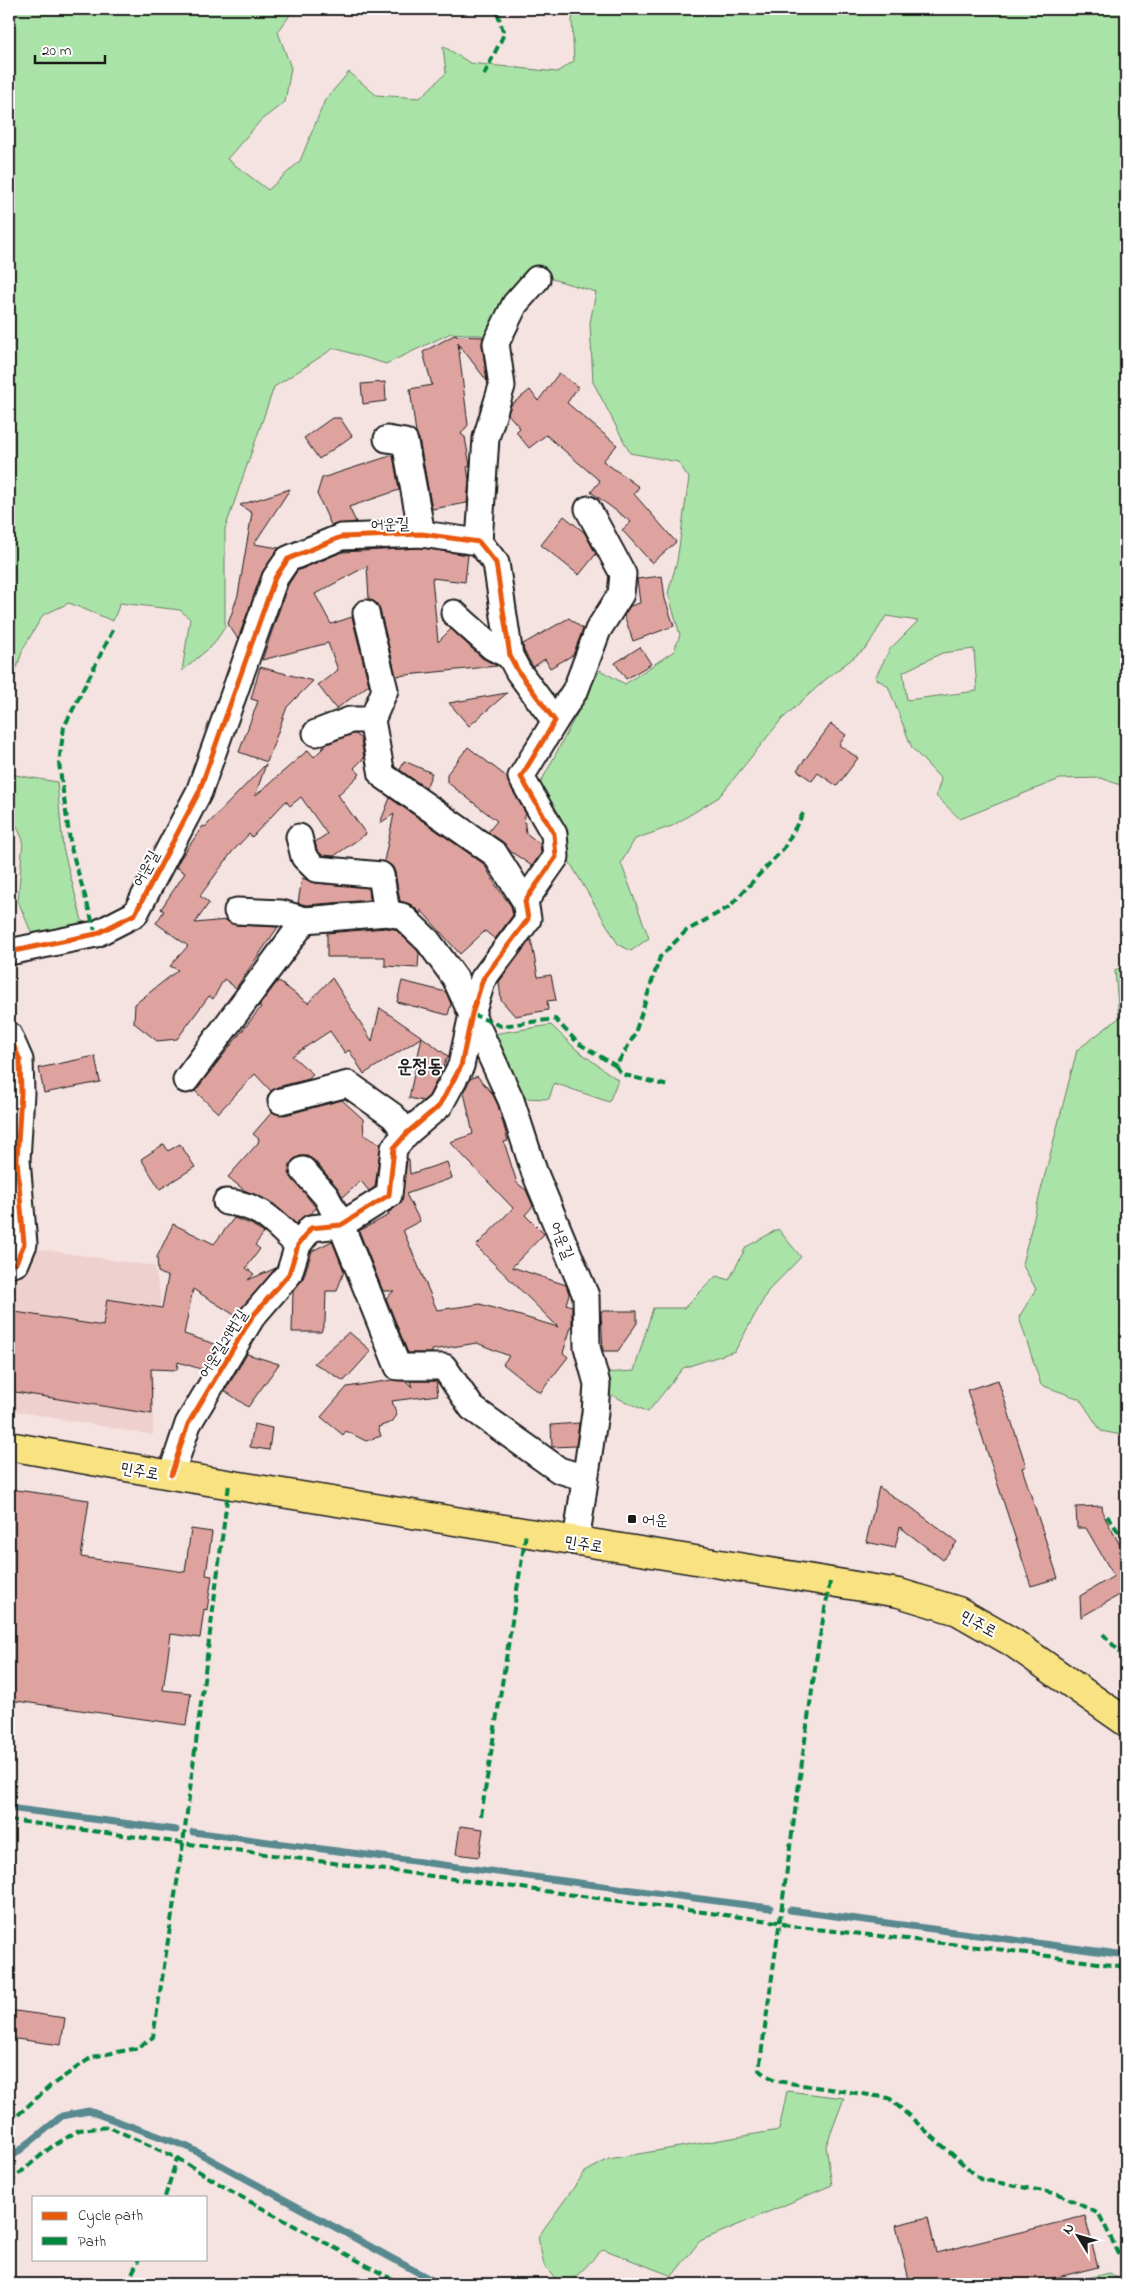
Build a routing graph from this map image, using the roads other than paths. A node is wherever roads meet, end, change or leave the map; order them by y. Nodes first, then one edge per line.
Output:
1 (537, 279) dead end
2 (387, 439) dead end
3 (588, 509) dead end
4 (422, 534) junction
5 (479, 542) junction
6 (366, 613) dead end
7 (454, 613) dead end
8 (510, 656) junction
9 (372, 720) junction
10 (555, 721) junction
11 (316, 733) dead end
12 (299, 837) dead end
13 (525, 901) junction
14 (237, 911) dead end
15 (387, 913) junction
16 (305, 920) junction
17 (9, 952) edge
18 (472, 1014) junction
19 (9, 1035) edge
20 (186, 1080) dead end
21 (281, 1101) dead end
22 (407, 1132) junction
23 (303, 1170) dead end
24 (226, 1202) dead end
25 (341, 1225) junction
26 (298, 1246) junction
27 (9, 1265) edge
28 (9, 1446) edge
29 (171, 1476) junction
30 (585, 1478) junction
31 (576, 1542) junction
32 (1126, 1722) edge

1 - 5 street
2 - 4 street, 어운길
3 - 10 street
4 - 5 street, 어운길
4 - 17 street, 어운길
5 - 8 street
6 - 9 street
7 - 8 street
8 - 10 street
9 - 11 street
9 - 13 street
10 - 13 street
12 - 15 street
13 - 18 street
14 - 16 street, 어운길
15 - 16 street, 어운길
15 - 18 street, 어운길
16 - 20 street
18 - 22 street, 어운길29번길
18 - 30 street, 어운길
19 - 27 street
21 - 22 street
22 - 25 street, 어운길29번길
23 - 25 street
24 - 26 street
25 - 26 street, 어운길29번길
25 - 30 street
26 - 29 street, 어운길29번길
28 - 29 main road, 민주로
29 - 31 main road, 민주로
30 - 31 street, 어운길
31 - 32 main road, 민주로

